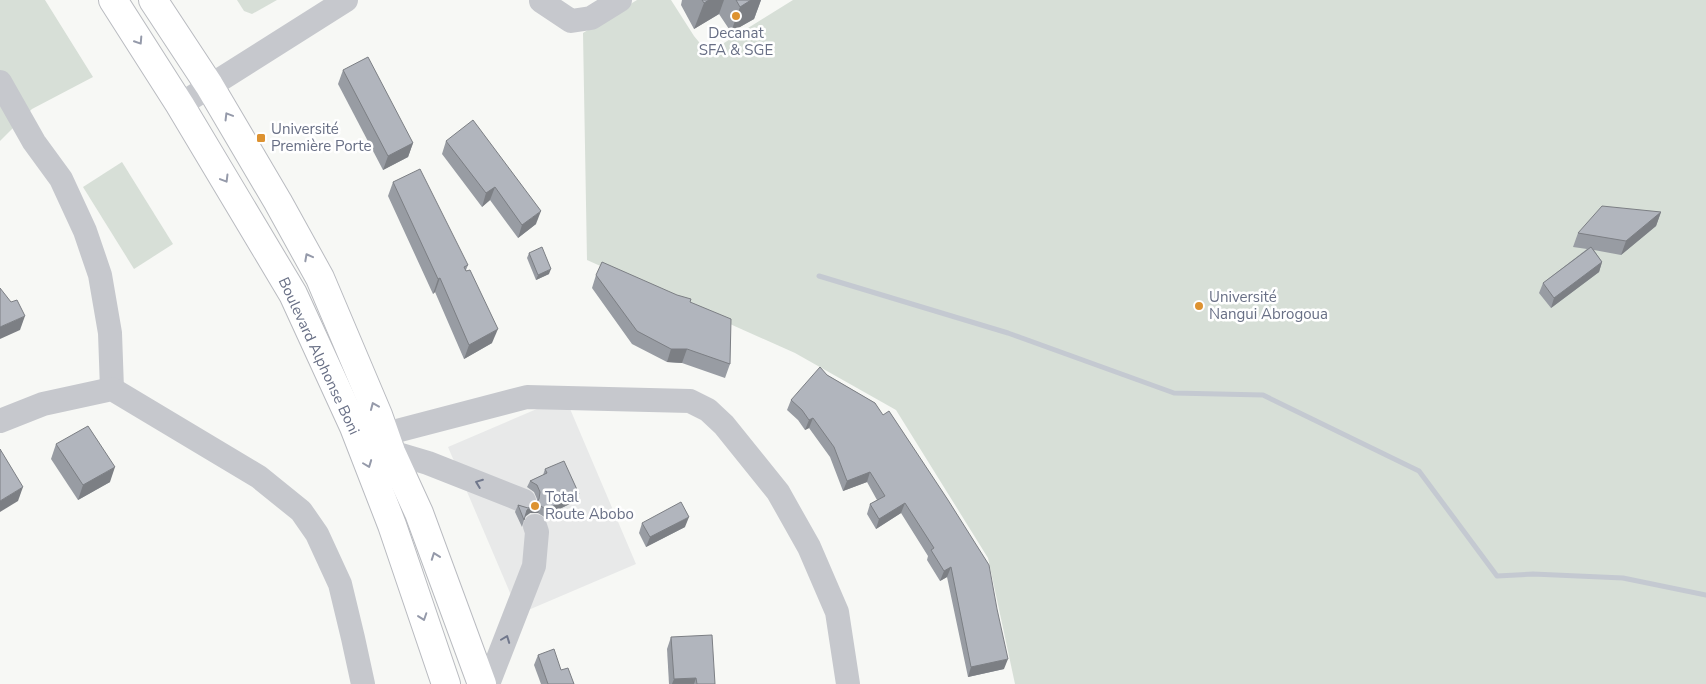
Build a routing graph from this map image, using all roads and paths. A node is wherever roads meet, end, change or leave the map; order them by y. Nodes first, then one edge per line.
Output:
1 (113, 0) edge
2 (153, 0) edge
3 (346, 0) edge
4 (541, 0) edge
5 (620, 0) edge
6 (0, 82) edge
7 (210, 85) junction
8 (180, 105) junction
9 (112, 389) junction
10 (0, 421) edge
11 (388, 443) junction
12 (524, 501) dead end
13 (535, 526) dead end
14 (362, 684) edge
15 (446, 684) edge
16 (482, 684) edge
17 (488, 684) edge
18 (848, 684) edge

1 -> 8 main road, Boulevard Alphonse Boni
2 - 7 main road, Boulevard Alphonse Boni
3 - 7 street
4 - 5 street
6 - 9 street
7 - 8 street
11 -> 7 main road, Boulevard Alphonse Boni
8 -> 15 main road, Boulevard Alphonse Boni
9 - 10 street
9 - 14 street
12 -> 11 street
16 -> 11 main road, Boulevard Alphonse Boni
11 - 18 street
17 -> 13 street

